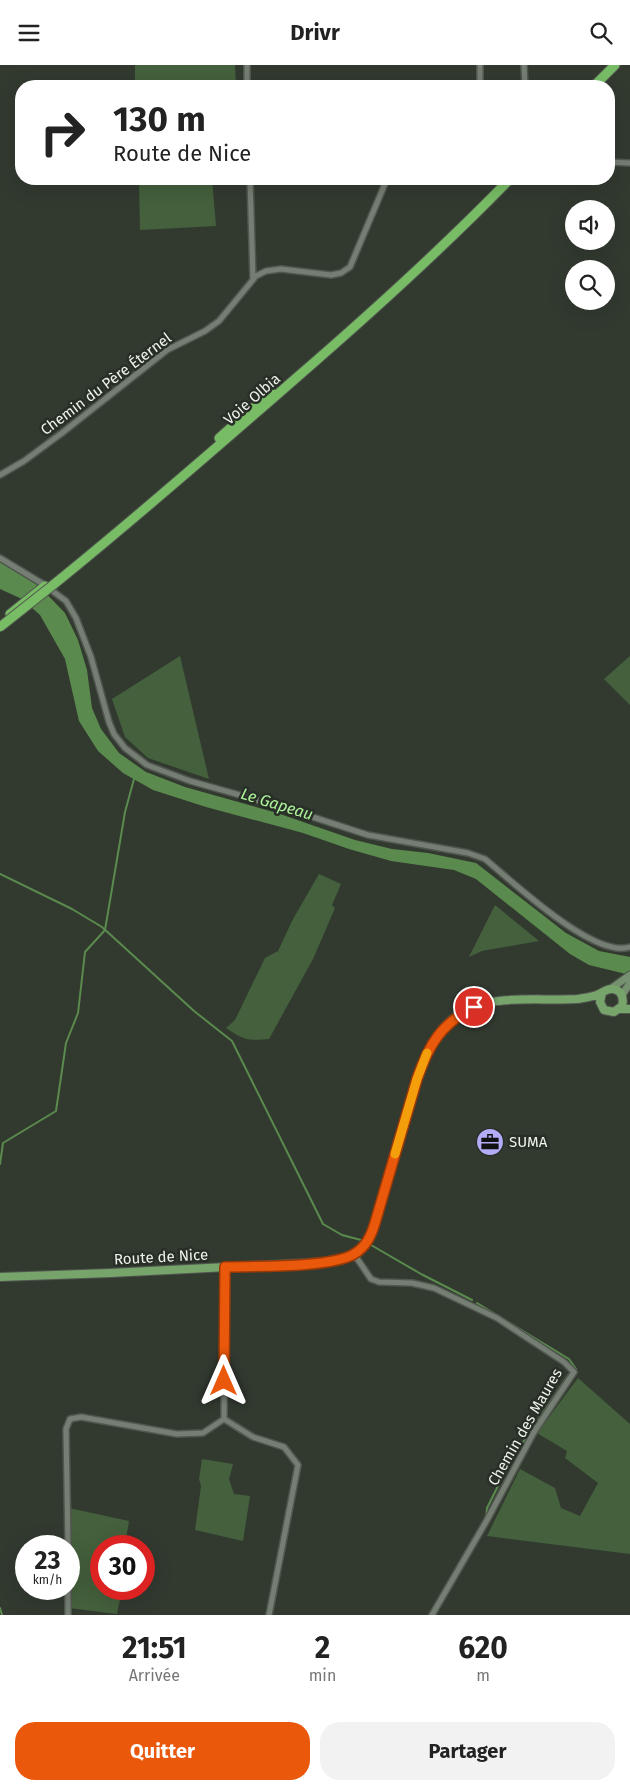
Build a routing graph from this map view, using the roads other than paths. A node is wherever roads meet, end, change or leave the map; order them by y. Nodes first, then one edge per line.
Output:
1 (246, 65) edge
2 (524, 65) edge
3 (615, 65) edge
4 (622, 65) edge
5 (480, 66) edge
6 (247, 80) edge
7 (480, 80) edge
8 (525, 80) edge
9 (600, 80) edge
10 (608, 80) edge
11 (615, 162) edge
12 (630, 163) edge
13 (250, 185) edge
14 (384, 185) edge
15 (497, 185) edge
16 (504, 185) edge
17 (253, 279) junction
18 (0, 475) edge
19 (0, 558) edge
20 (52, 583) junction
21 (0, 622) edge
22 (0, 627) edge
23 (630, 947) edge
24 (629, 979) edge
25 (612, 988) junction
26 (602, 993) junction
27 (578, 999) junction
28 (625, 999) edge
29 (601, 1005) junction
30 (620, 1009) junction
31 (630, 1009) edge
32 (354, 1254) junction
33 (225, 1267) junction
34 (0, 1277) edge
35 (224, 1419) junction
36 (68, 1535) edge
37 (68, 1600) edge
38 (68, 1615) edge
39 (269, 1615) edge
40 (432, 1615) edge

1 - 6 street
2 - 8 street
3 - 9 highway
4 - 10 highway
5 - 7 street
11 - 12 street
13 - 17 street
14 - 17 street, Chemin du Père Éternel
15 - 20 highway, Voie Olbia
16 - 20 highway, Voie Olbia
17 - 18 street, Chemin du Père Éternel
19 - 23 street
20 - 21 highway, Voie Olbia
20 - 22 highway, Voie Olbia, bridge
24 - 25 main road
24 - 28 main road
25 - 26 main road
25 - 28 main road
26 - 27 main road
26 - 29 main road
27 - 29 main road
27 - 32 main road
28 - 30 main road
29 - 30 main road
30 - 31 main road
32 - 33 main road, Route de Nice
32 - 40 street, Chemin des Maures
33 - 34 main road, Route de Nice
33 - 35 street
35 - 36 street
35 - 39 street
37 - 38 street

